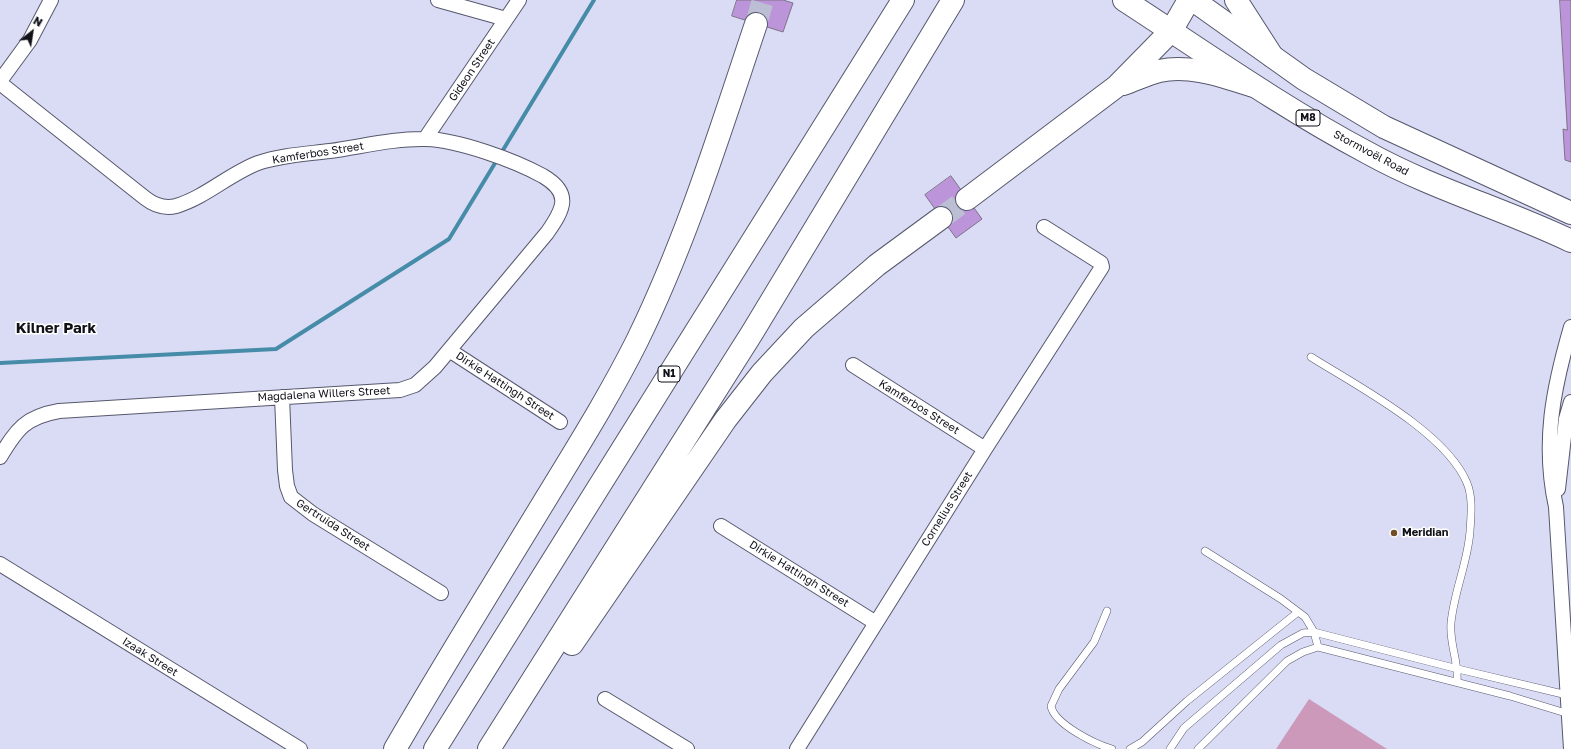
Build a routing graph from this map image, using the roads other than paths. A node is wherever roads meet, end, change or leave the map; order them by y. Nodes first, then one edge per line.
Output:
1 (50, 0) edge
2 (438, 0) edge
3 (518, 0) edge
4 (903, 0) edge
5 (953, 0) edge
6 (1124, 0) edge
7 (1189, 0) edge
8 (1193, 0) edge
9 (1236, 0) edge
10 (506, 20) junction
11 (756, 24) tunnel mouth
12 (1171, 31) junction
13 (1272, 56) junction
14 (0, 82) edge
15 (1117, 86) junction
16 (1254, 86) junction
17 (425, 139) junction
18 (1467, 164) junction
19 (558, 187) joint
20 (1571, 198) edge
21 (967, 199) tunnel mouth
22 (1571, 213) edge
23 (941, 218) tunnel mouth
24 (1044, 227) dead end
25 (1571, 241) edge
26 (1571, 327) edge
27 (449, 350) junction
28 (1311, 357) dead end
29 (853, 365) dead end
30 (282, 397) junction
31 (1571, 402) edge
32 (560, 422) dead end
33 (985, 449) junction
34 (0, 457) edge
35 (1556, 508) junction
36 (721, 526) dead end
37 (1205, 551) dead end
38 (0, 564) edge
39 (441, 593) dead end
40 (1107, 611) dead end
41 (1298, 612) junction
42 (876, 623) junction
43 (1314, 632) junction
44 (1318, 647) junction
45 (1458, 669) junction
46 (1457, 682) junction
47 (1567, 695) junction
48 (605, 699) dead end
49 (1569, 714) junction
50 (300, 749) edge
51 (395, 749) edge
52 (435, 749) edge
53 (489, 749) edge
54 (500, 749) edge
55 (687, 749) edge
56 (797, 749) edge
57 (1112, 749) edge
58 (1130, 749) edge
59 (1170, 749) edge
60 (1198, 749) edge
61 (1571, 749) edge

1 - 14 street
2 - 10 street
3 - 10 street, Gideon Street
4 - 52 main road, N1
5 - 53 main road
6 - 12 main road, Stormvoël Road / M8
7 - 12 main road
8 - 13 main road
9 - 13 main road
10 - 17 street, Gideon Street
11 - 51 main road
12 - 15 main road
12 - 16 main road, Stormvoël Road / M8
13 - 18 main road
14 - 17 street, Kamferbos Street
15 - 16 main road
15 - 21 main road
16 - 25 main road, Stormvoël Road / M8
17 - 19 street, Kamferbos Street
18 - 20 main road
18 - 22 main road
19 - 27 street, Magdalena Willers Street
23 - 54 main road
24 - 33 street, Cornelius Street
26 - 35 street
27 - 30 street, Magdalena Willers Street
27 - 32 street, Dirkie Hattingh Street
28 - 45 lane
29 - 33 street, Kamferbos Street
30 - 34 street, Magdalena Willers Street
30 - 39 street, Gertruida Street
31 - 35 street
33 - 42 street, Cornelius Street
35 - 47 street
36 - 42 street, Dirkie Hattingh Street
37 - 41 lane
38 - 50 street, Izaak Street
40 - 57 lane
41 - 43 lane
41 - 58 lane
42 - 56 street, Cornelius Street
43 - 44 lane
43 - 45 lane
43 - 59 lane
44 - 46 lane
44 - 60 lane
45 - 46 lane
45 - 47 lane
46 - 49 lane
47 - 49 street
48 - 55 street
49 - 61 street

